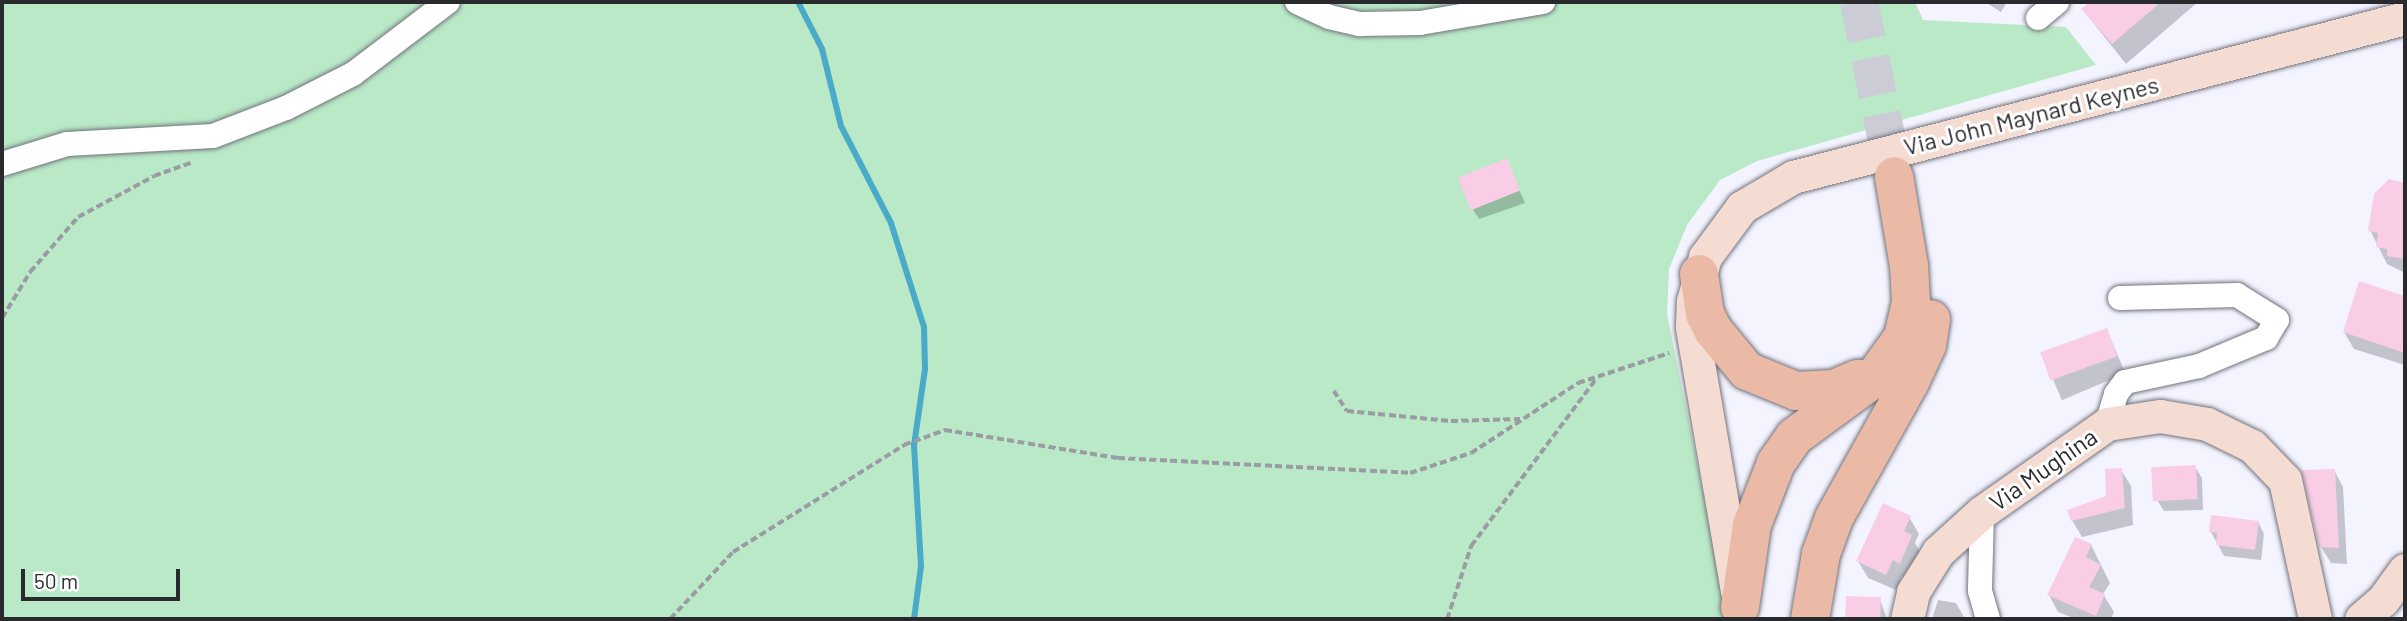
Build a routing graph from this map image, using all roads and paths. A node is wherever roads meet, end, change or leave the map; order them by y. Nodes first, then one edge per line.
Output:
1 (448, 2) edge
2 (1297, 2) edge
3 (1544, 2) edge
4 (2057, 2) edge
5 (2401, 2) edge
6 (2038, 18) dead end
7 (2405, 19) edge
8 (213, 136) junction
9 (2, 163) edge
10 (1699, 274) junction
11 (2119, 298) dead end
12 (2, 318) edge
13 (1903, 337) junction
14 (1697, 343) junction
15 (1596, 378) junction
16 (1334, 391) dead end
17 (1522, 419) junction
18 (2107, 424) junction
19 (1982, 512) junction
20 (2405, 570) edge
21 (1741, 613) edge
22 (670, 619) edge
23 (1447, 619) edge
24 (1810, 619) edge
25 (1907, 619) edge
26 (1988, 619) edge
27 (2315, 619) edge
28 (2361, 619) edge

1 - 8 street
2 - 3 street
4 - 6 street
5 - 7 street
7 - 10 street, Via John Maynard Keynes
8 - 9 street
8 - 12 path
10 - 13 main road
10 - 14 street, Via John Maynard Keynes
11 - 18 street
13 - 21 main road
13 - 24 main road
14 - 15 path
14 - 21 street, Via John Maynard Keynes
15 - 17 path
15 - 23 path
16 - 17 path
17 - 22 path
18 - 19 street, Via Mughina
18 - 27 street, Via Mughina
19 - 25 street, Via Mughina
19 - 26 street
20 - 28 street

